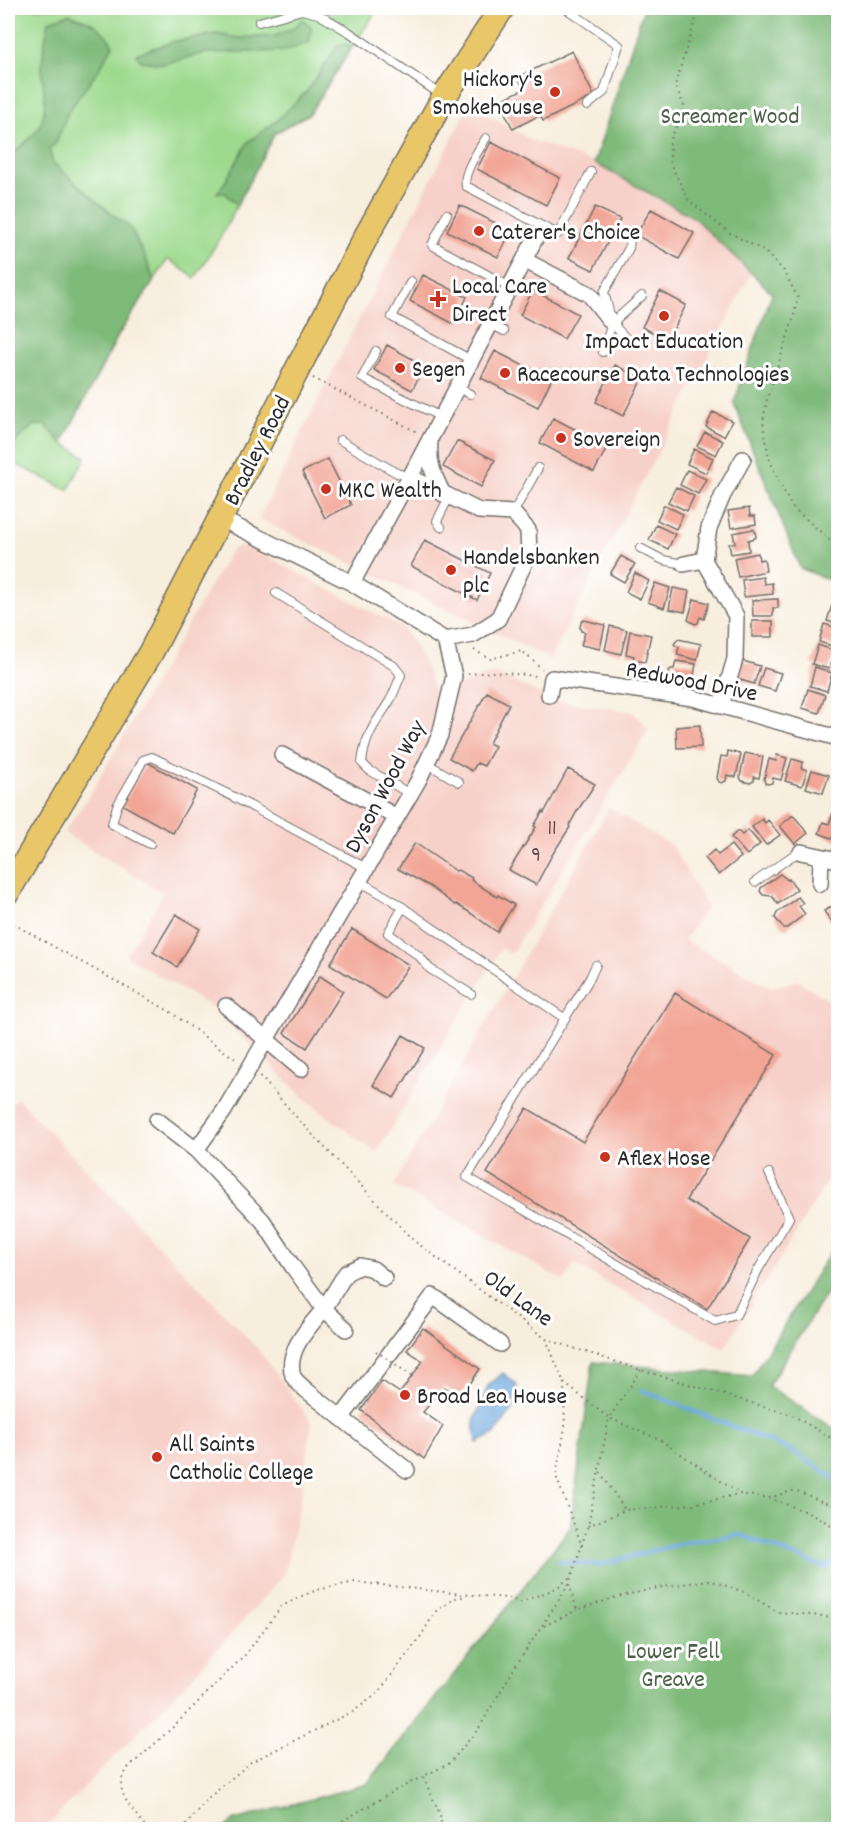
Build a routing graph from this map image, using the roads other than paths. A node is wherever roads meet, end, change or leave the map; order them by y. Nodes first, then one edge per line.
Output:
1 (502, 8) edge
2 (565, 8) edge
3 (300, 9) edge
4 (259, 22) dead end
5 (444, 97) junction
6 (587, 106) dead end
7 (486, 138) dead end
8 (591, 172) dead end
9 (447, 214) dead end
10 (538, 233) junction
11 (630, 238) dead end
12 (524, 260) junction
13 (411, 281) dead end
14 (510, 287) junction
15 (642, 296) dead end
16 (612, 323) junction
17 (631, 344) dead end
18 (376, 351) dead end
19 (603, 352) dead end
20 (471, 360) junction
21 (441, 417) junction
22 (430, 438) junction
23 (340, 440) dead end
24 (743, 459) dead end
25 (538, 468) dead end
26 (410, 477) junction
27 (446, 495) junction
28 (513, 513) junction
29 (221, 519) junction
30 (441, 527) dead end
31 (640, 548) dead end
32 (704, 560) junction
33 (684, 564) joint
34 (352, 583) junction
35 (276, 593) dead end
36 (449, 639) junction
37 (549, 695) dead end
38 (721, 706) junction
39 (838, 735) edge
40 (282, 755) dead end
41 (426, 763) junction
42 (459, 782) dead end
43 (410, 794) junction
44 (397, 817) junction
45 (150, 844) dead end
46 (801, 852) joint
47 (821, 857) junction
48 (838, 860) edge
49 (363, 875) junction
50 (755, 882) dead end
51 (820, 884) dead end
52 (8, 891) edge
53 (403, 908) junction
54 (596, 965) dead end
55 (471, 994) dead end
56 (226, 1006) dead end
57 (564, 1018) junction
58 (266, 1039) junction
59 (302, 1069) dead end
60 (156, 1120) dead end
61 (196, 1150) junction
62 (769, 1173) dead end
63 (384, 1278) dead end
64 (324, 1309) junction
65 (346, 1329) dead end
66 (500, 1344) dead end
67 (341, 1418) junction
68 (407, 1470) dead end

1 - 5 main road, Bradley Road
2 - 6 lane
3 - 4 lane
3 - 5 lane
5 - 29 main road, Bradley Road
7 - 10 lane
8 - 10 lane
9 - 14 lane
10 - 12 street
11 - 16 lane
12 - 14 street
12 - 16 street
13 - 20 lane
14 - 20 street
15 - 16 lane
16 - 17 lane
16 - 19 lane
18 - 21 lane
20 - 21 street
21 - 22 street
22 - 26 street
22 - 27 street
23 - 26 lane
24 - 32 street
25 - 28 lane
26 - 27 street
26 - 34 street
27 - 28 street
27 - 30 lane
28 - 36 street
29 - 34 street
29 - 52 main road, Bradley Road
31 - 33 lane
32 - 33 street
32 - 38 street
34 - 36 street
35 - 43 lane
36 - 41 street, Dyson Wood Way
37 - 38 street, Redwood Drive
38 - 39 street, Redwood Drive
40 - 44 street
41 - 42 lane
41 - 43 street, Dyson Wood Way
43 - 44 street, Dyson Wood Way
44 - 49 street, Dyson Wood Way
45 - 49 lane
46 - 47 street
46 - 50 lane
47 - 48 street
47 - 51 street
49 - 53 lane
49 - 58 street, Dyson Wood Way
53 - 55 lane
53 - 57 lane
54 - 57 lane
56 - 58 street
57 - 62 lane
58 - 59 street
58 - 61 street, Dyson Wood Way
60 - 61 street
61 - 64 street
63 - 64 street
64 - 65 street
64 - 67 street
66 - 67 street
67 - 68 street

